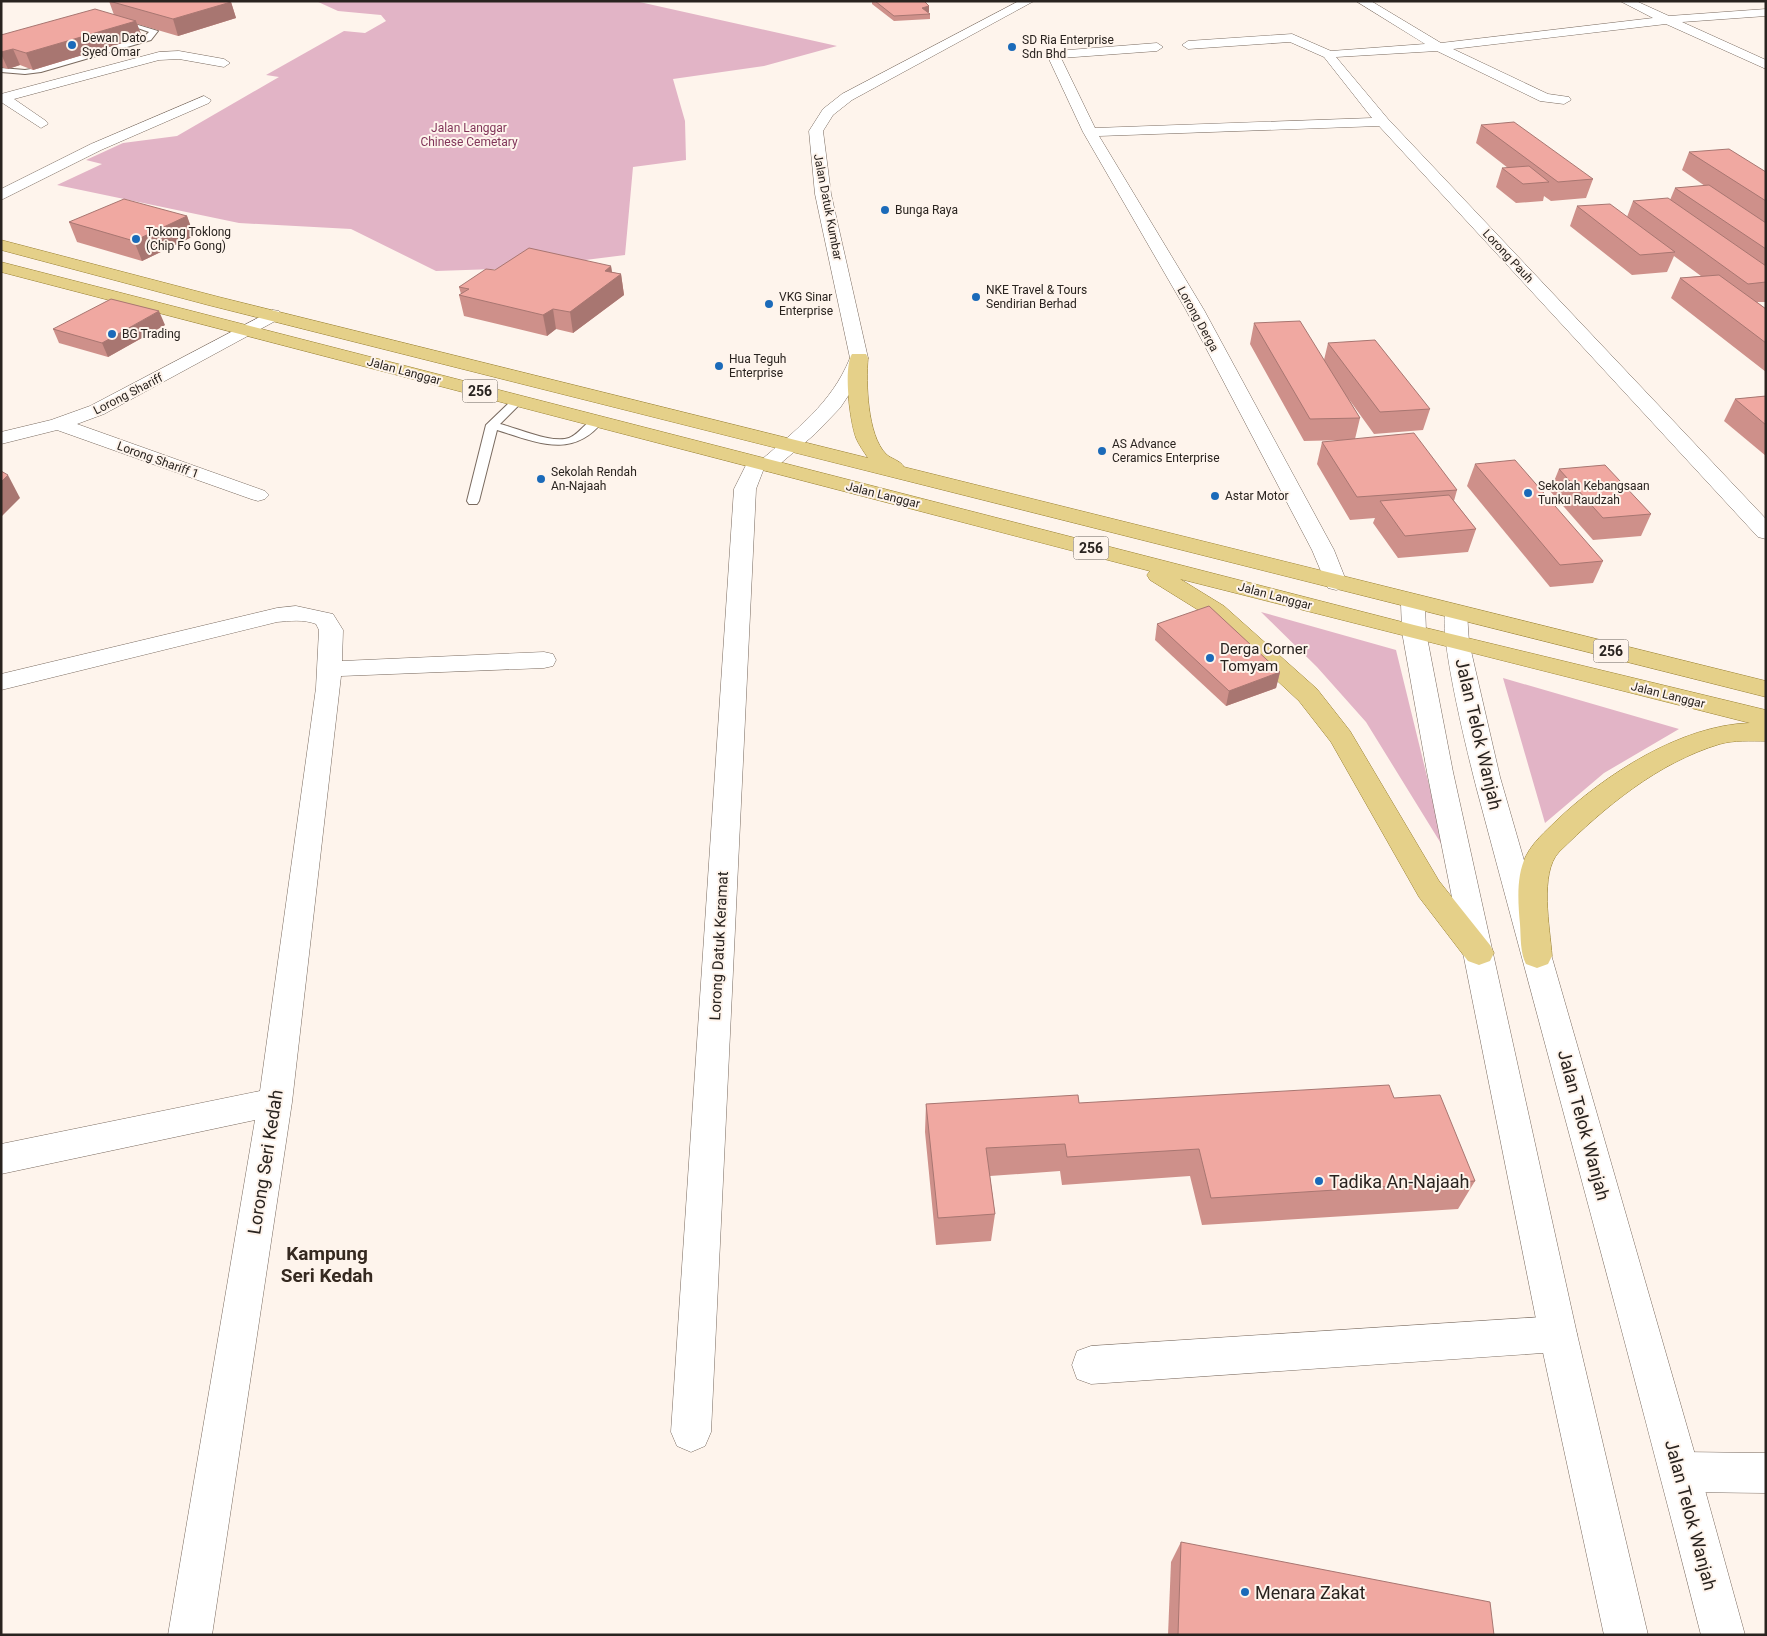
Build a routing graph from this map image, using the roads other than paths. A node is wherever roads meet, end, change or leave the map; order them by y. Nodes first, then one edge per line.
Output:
1 (1028, 1) edge
2 (1362, 1) edge
3 (1626, 1) edge
4 (1766, 12) edge
5 (108, 19) edge
6 (1666, 20) junction
7 (1188, 45) dead end
8 (1158, 46) dead end
9 (1439, 48) junction
10 (1330, 55) junction
11 (224, 64) dead end
12 (1766, 65) edge
13 (1, 70) edge
14 (3, 98) edge
15 (204, 100) dead end
16 (1564, 100) dead end
17 (1383, 122) junction
18 (41, 124) dead end
19 (1090, 132) junction
20 (1, 195) edge
21 (1, 245) edge
22 (1, 267) edge
23 (273, 315) junction
24 (247, 330) junction
25 (859, 358) junction
26 (517, 401) junction
27 (597, 422) junction
28 (58, 424) junction
29 (492, 425) junction
30 (1, 438) edge
31 (790, 444) junction
32 (761, 464) junction
33 (900, 470) junction
34 (258, 495) dead end
35 (473, 501) dead end
36 (1766, 532) edge
37 (1128, 558) junction
38 (1336, 583) junction
39 (1413, 618) junction
40 (1456, 627) junction
41 (544, 660) dead end
42 (329, 678) junction
43 (1, 682) edge
44 (1766, 689) edge
45 (1766, 719) edge
46 (1766, 732) edge
47 (1479, 953) junction
48 (1537, 956) junction
49 (275, 1102) junction
50 (1, 1159) edge
51 (1558, 1334) junction
52 (1091, 1365) dead end
53 (691, 1432) dead end
54 (1680, 1472) junction
55 (1766, 1473) edge
56 (190, 1635) edge
57 (1626, 1635) edge
58 (1723, 1635) edge

1 - 25 street, Jalan Datuk Kumbar
2 - 9 street
3 - 6 street
4 - 6 street
5 - 13 lane
6 - 9 street
6 - 12 street
7 - 10 street
8 - 19 street, Lorong Derga
9 - 10 street
9 - 16 street
10 - 17 street, Lorong Pauh
11 - 14 street
14 - 18 street
15 - 20 street
17 - 19 street
17 - 36 street, Lorong Pauh
19 - 38 street, Lorong Derga
21 - 23 main road, Jalan Langgar / 256
22 - 24 main road, Jalan Langgar / 256
23 - 24 street, Lorong Shariff
23 - 31 main road, Jalan Langgar / 256
24 - 26 main road, Jalan Langgar / 256
24 - 28 street, Lorong Shariff
25 - 31 street
25 - 33 main road
26 - 27 main road, Jalan Langgar / 256
26 - 29 lane
27 - 29 lane
27 - 32 main road, Jalan Langgar / 256
28 - 30 street, Lorong Shariff
28 - 34 street, Lorong Shariff 1
29 - 35 lane
31 - 32 street
31 - 33 main road, Jalan Langgar / 256
32 - 37 main road, Jalan Langgar / 256
32 - 53 street, Lorong Datuk Keramat
33 - 38 main road, Jalan Langgar / 256
37 - 39 main road, Jalan Langgar / 256
37 - 47 main road
38 - 39 main road, Jalan Langgar / 256
39 - 40 main road, Jalan Langgar / 256
39 - 47 street
40 - 44 main road, Jalan Langgar / 256
40 - 45 main road, Jalan Langgar / 256
40 - 48 street, Jalan Telok Wanjah
41 - 42 street
42 - 43 street, Lorong Seri Kedah
42 - 49 street, Lorong Seri Kedah
46 - 48 main road
47 - 51 street
48 - 54 street, Jalan Telok Wanjah
49 - 50 street
49 - 56 street, Lorong Seri Kedah
51 - 52 street
51 - 57 street
54 - 55 street
54 - 58 street, Jalan Telok Wanjah

